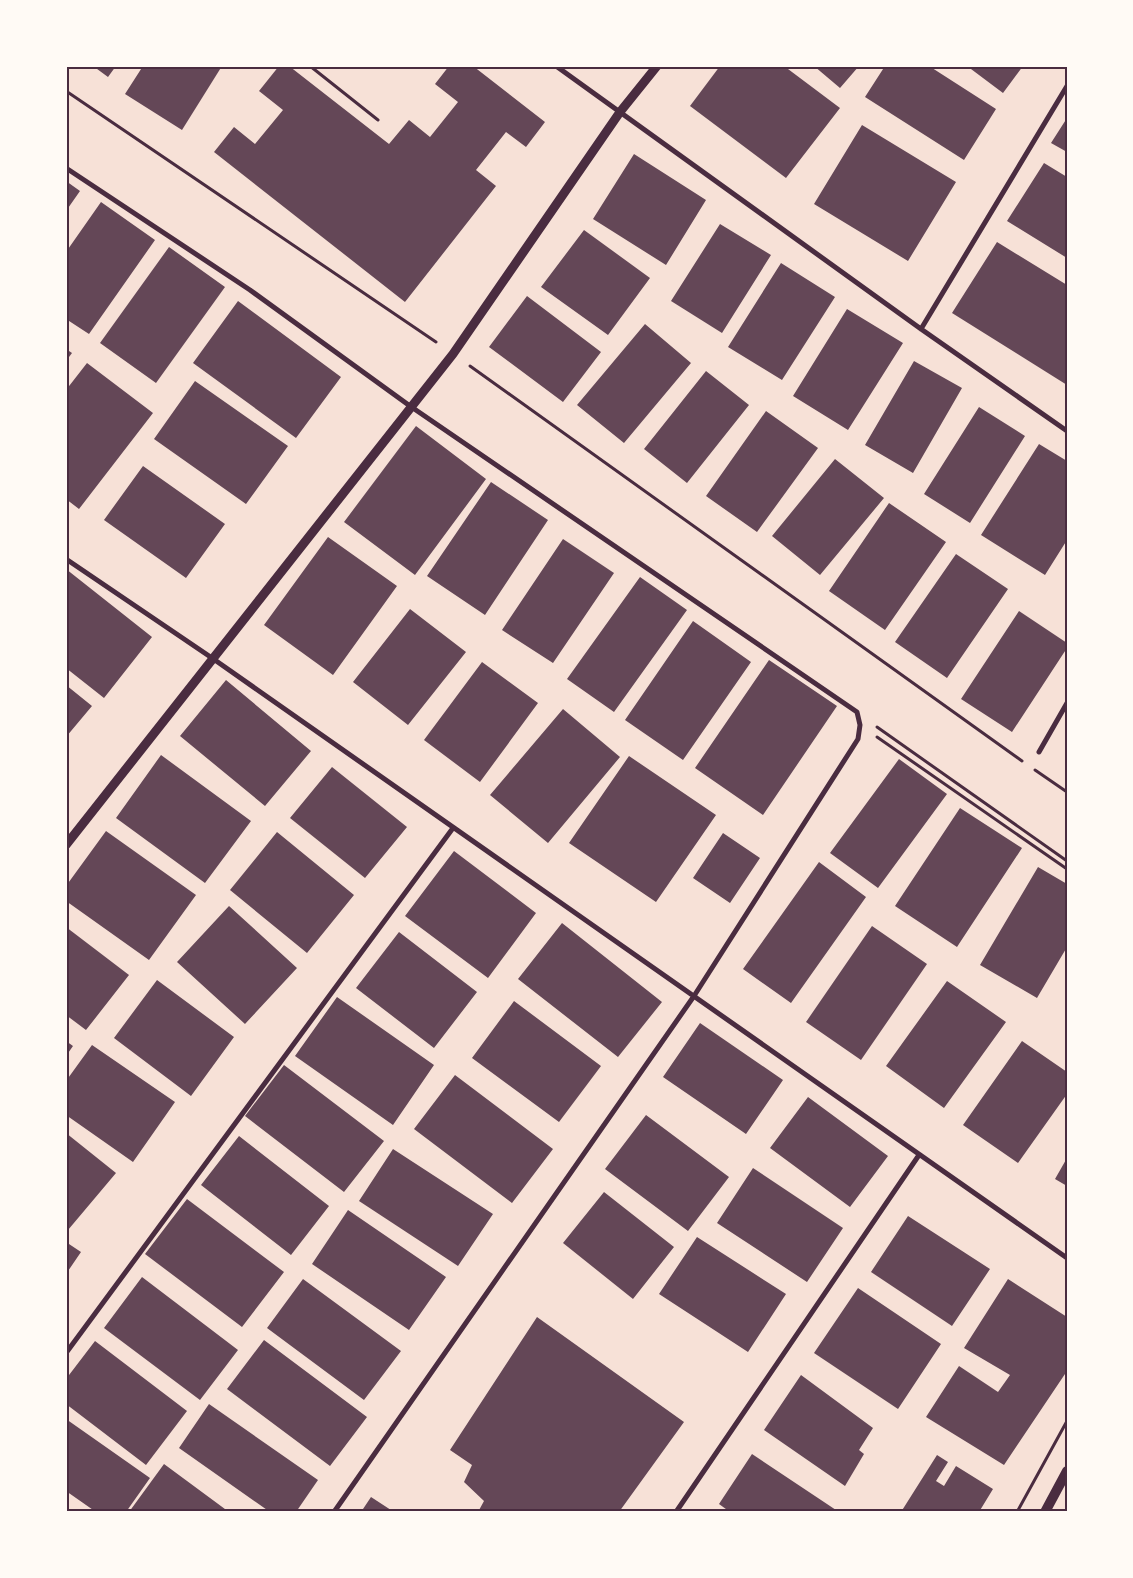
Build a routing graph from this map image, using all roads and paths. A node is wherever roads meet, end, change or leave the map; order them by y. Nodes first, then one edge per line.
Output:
1 (310, 66) edge
2 (556, 66) edge
3 (657, 66) edge
4 (1067, 86) edge
5 (66, 92) edge
6 (620, 112) junction
7 (378, 120) dead end
8 (66, 168) edge
9 (921, 329) junction
10 (453, 354) junction
11 (410, 406) junction
12 (1067, 431) edge
13 (66, 559) edge
14 (212, 658) junction
15 (1067, 703) edge
16 (856, 712) junction
17 (860, 724) junction
18 (1039, 752) dead end
19 (1023, 761) dead end
20 (1031, 767) dead end
21 (1067, 792) edge
22 (453, 828) junction
23 (66, 844) edge
24 (1067, 860) edge
25 (1067, 870) edge
26 (694, 996) junction
27 (919, 1155) junction
28 (1067, 1258) edge
29 (66, 1353) edge
30 (1067, 1420) edge
31 (1067, 1471) edge
32 (334, 1512) edge
33 (676, 1512) edge
34 (1017, 1512) edge
35 (1044, 1512) edge

1 - 7 path
2 - 6 street
3 - 6 street
4 - 9 street
5 - 10 path
6 - 9 street
6 - 10 street
8 - 11 street
9 - 12 street
10 - 11 street
10 - 19 path
11 - 14 street
11 - 16 street
13 - 14 street
14 - 22 street
14 - 23 street
15 - 18 street
16 - 17 street
16 - 24 path
17 - 25 path
17 - 26 street
20 - 21 path
22 - 26 street
22 - 29 street
26 - 27 street
26 - 32 street
27 - 28 street
27 - 33 street
30 - 34 path
31 - 35 main road

